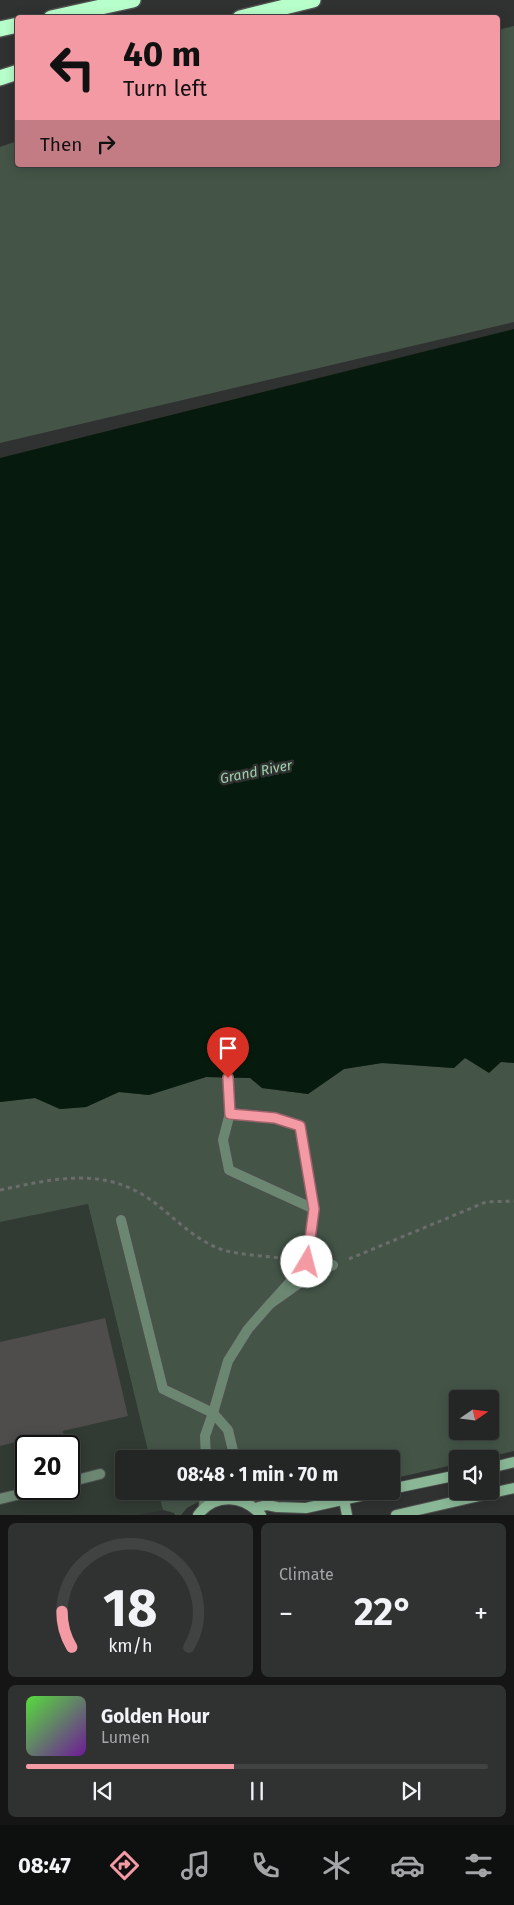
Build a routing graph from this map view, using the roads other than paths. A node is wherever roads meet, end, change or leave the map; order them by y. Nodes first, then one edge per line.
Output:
1 (133, 0) edge
2 (313, 0) edge
3 (65, 15) edge
4 (252, 15) edge
5 (15, 26) edge
6 (0, 28) edge
7 (15, 73) edge
8 (0, 78) edge
9 (228, 1078) dead end
10 (230, 1114) junction
11 (314, 1209) junction
12 (121, 1220) dead end
13 (333, 1265) road end
14 (270, 1304) junction
15 (214, 1413) junction
16 (206, 1450) edge
17 (233, 1450) edge
18 (514, 1462) edge
19 (499, 1466) edge
20 (100, 1474) dead end
21 (449, 1477) edge
22 (80, 1479) edge
23 (400, 1487) edge
24 (514, 1488) edge
25 (15, 1495) edge
26 (0, 1499) edge
27 (344, 1500) joint
28 (255, 1509) edge
29 (201, 1511) edge
30 (347, 1515) edge
31 (396, 1515) edge

1 - 3 highway
2 - 4 highway
5 - 6 highway
7 - 8 highway
9 - 10 lane
10 - 11 lane
10 - 11 lane
11 - 14 lane
12 - 15 lane
13 - 14 lane
14 - 15 lane
15 - 16 lane
15 - 17 lane
18 - 19 main road
20 - 22 lane
21 - 23 main road
24 - 31 main road
25 - 26 lane
27 - 28 main road
27 - 30 main road
28 - 29 main road

